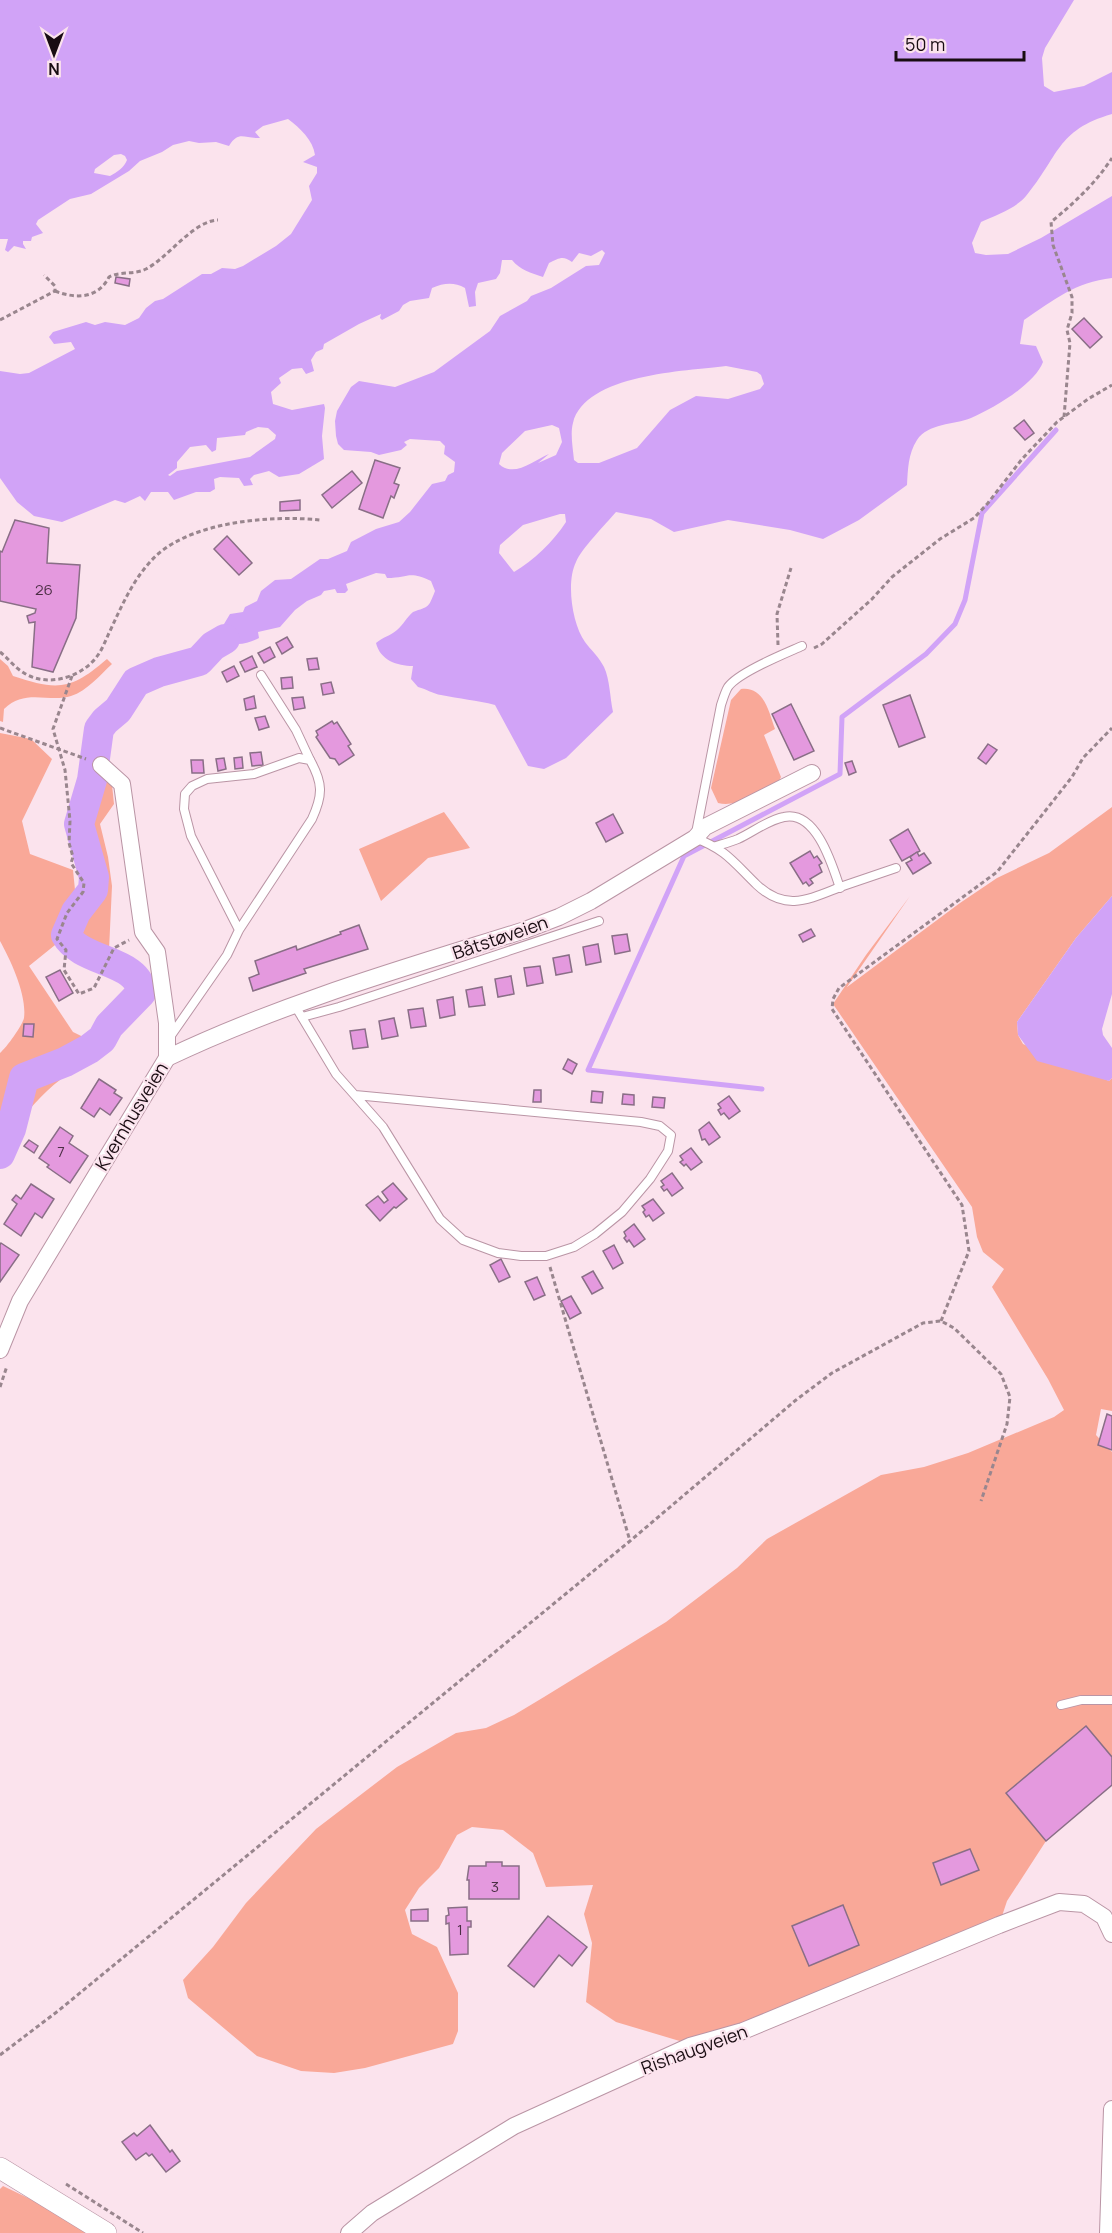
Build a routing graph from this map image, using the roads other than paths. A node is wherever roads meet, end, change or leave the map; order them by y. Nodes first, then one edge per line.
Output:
1 (802, 646) road end
2 (261, 675) dead end
3 (310, 760) junction
4 (94, 762) road end
5 (812, 773) dead end
6 (695, 838) junction
7 (716, 846) junction
8 (896, 868) dead end
9 (840, 888) junction
10 (599, 921) dead end
11 (239, 930) junction
12 (298, 1010) junction
13 (167, 1050) junction
14 (355, 1095) junction
15 (0, 1350) edge
16 (1112, 1700) edge
17 (1061, 1706) dead end
18 (1108, 1913) edge
19 (1112, 1934) edge
20 (1112, 2109) edge
21 (1111, 2136) edge
22 (1, 2170) edge
23 (106, 2233) edge
24 (349, 2233) edge
25 (1108, 2233) edge

1 - 6 lane
2 - 3 lane
3 - 11 lane
3 - 11 lane
4 - 13 street, Kvernhusveien
5 - 6 street, Båtstøveien
6 - 7 lane
6 - 12 street, Båtstøveien
7 - 9 lane
7 - 9 lane
8 - 9 lane
10 - 12 lane
11 - 13 lane
12 - 13 street, Båtstøveien
12 - 14 lane
13 - 15 street, Kvernhusveien
14 - 14 lane
16 - 17 lane
18 - 19 street
18 - 24 street, Rishaugveien
20 - 21 street
21 - 25 street
22 - 23 street

